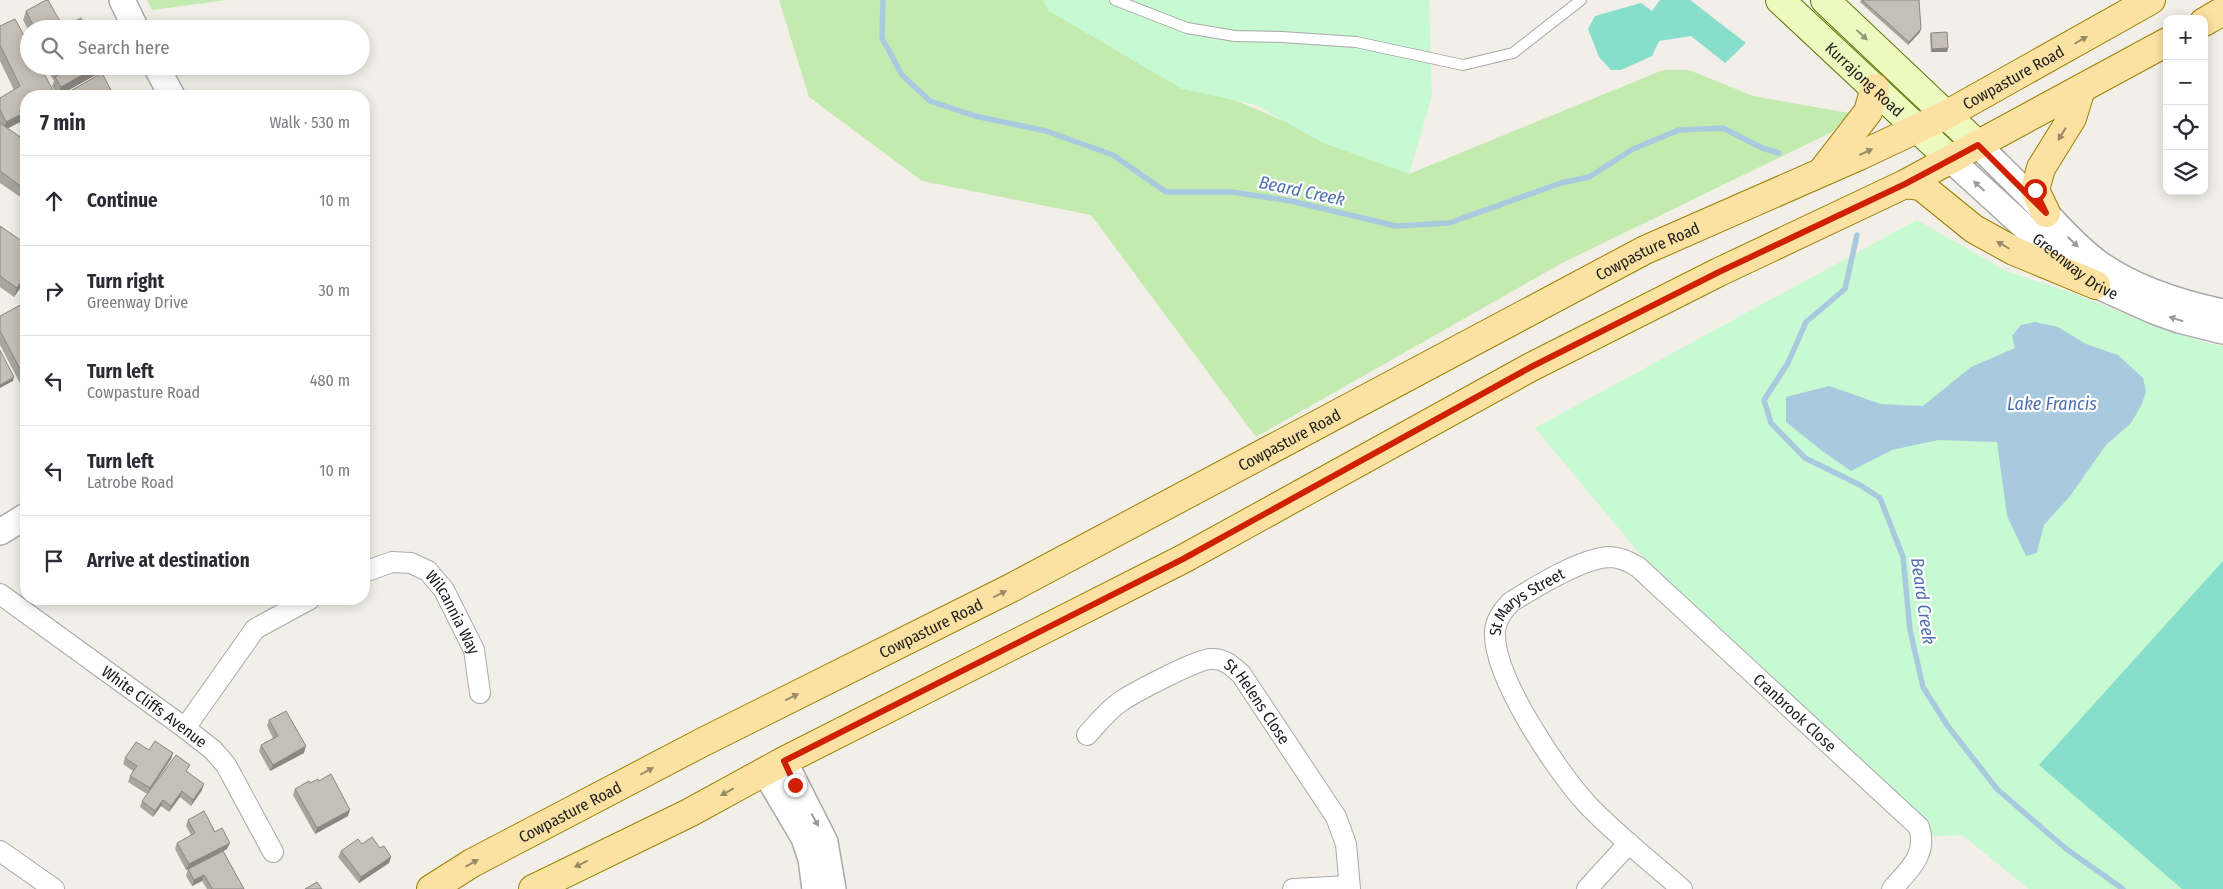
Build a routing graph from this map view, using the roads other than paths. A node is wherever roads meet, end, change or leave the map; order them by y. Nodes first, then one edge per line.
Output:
1 (122, 0) edge
2 (1115, 0) edge
3 (1581, 0) edge
4 (1780, 0) edge
5 (1788, 0) edge
6 (1825, 0) edge
7 (2151, 0) edge
8 (2223, 11) edge
9 (132, 20) edge
10 (2208, 20) edge
11 (1818, 35) junction
12 (2163, 44) edge
13 (161, 75) edge
14 (1874, 88) junction
15 (2081, 89) junction
16 (169, 90) edge
17 (1946, 115) junction
18 (1917, 129) junction
19 (1978, 145) junction
20 (1951, 160) junction
21 (1822, 172) junction
22 (1905, 184) junction
23 (2046, 213) junction
24 (2096, 285) junction
25 (2223, 312) edge
26 (2223, 331) edge
27 (20, 520) edge
28 (0, 532) edge
29 (1611, 557) joint
30 (370, 570) edge
31 (0, 594) edge
32 (297, 605) edge
33 (480, 693) dead end
34 (185, 728) junction
35 (1087, 735) dead end
36 (774, 767) junction
37 (1629, 843) junction
38 (0, 851) edge
39 (273, 852) dead end
40 (1349, 887) edge
41 (54, 889) edge
42 (431, 889) edge
43 (532, 889) edge
44 (815, 889) edge
45 (832, 889) edge
46 (1293, 889) edge
47 (1587, 889) edge
48 (1682, 889) edge
49 (1892, 889) edge

1 - 9 street
2 - 3 lane
4 - 11 main road, Kurrajong Road
5 - 11 lane
6 -> 17 main road, Kurrajong Road
17 -> 7 main road, Cowpasture Road
8 - 10 main road
11 - 14 main road, Kurrajong Road
12 - 15 main road
13 - 16 street
14 - 18 main road, Kurrajong Road
14 - 21 main road
15 - 19 main road
15 -> 23 main road
17 - 18 main road, Cowpasture Road
17 - 19 main road, Kurrajong Road
18 - 20 main road, Kurrajong Road
21 -> 18 main road, Cowpasture Road
19 - 20 main road
19 - 23 street, Greenway Drive
20 - 22 main road
24 -> 20 street, Greenway Drive
42 -> 21 main road, Cowpasture Road
24 -> 22 main road
22 - 36 main road
23 -> 25 street, Greenway Drive
26 -> 24 street, Greenway Drive
27 - 28 street
29 - 37 street, St Marys Street
29 - 49 street, Cranbrook Close
30 - 33 street, Wilcannia Way
31 - 34 street, White Cliffs Avenue
32 - 34 street
34 - 39 street, White Cliffs Avenue
35 - 40 street, St Helens Close
36 -> 43 main road
36 - 44 street
36 -> 45 street
37 - 47 street
37 - 48 street, St Marys Street
38 - 41 street
40 - 46 street

